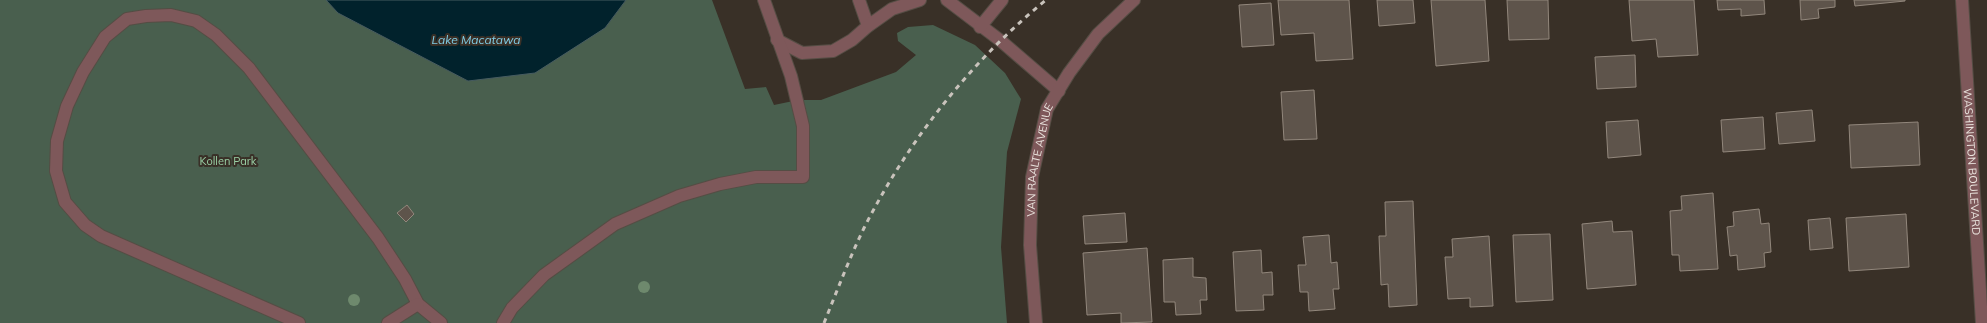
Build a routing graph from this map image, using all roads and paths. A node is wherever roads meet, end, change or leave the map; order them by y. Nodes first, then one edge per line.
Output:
1 (764, 0) edge
2 (859, 0) edge
3 (920, 0) edge
4 (947, 0) edge
5 (1002, 0) edge
6 (1134, 0) edge
7 (1962, 0) edge
8 (868, 26) junction
9 (980, 27) junction
10 (777, 40) junction
11 (1059, 91) junction
12 (418, 304) junction
13 (299, 323) edge
14 (388, 323) edge
15 (441, 323) edge
16 (503, 323) edge
17 (1036, 323) edge
18 (1982, 323) edge

1 - 10 street
2 - 8 street
3 - 8 street
4 - 9 street
5 - 9 street
6 - 11 street, VAN RAALTE AVENUE
7 - 18 street, WASHINGTON BOULEVARD
8 - 10 street
9 - 11 street
10 - 16 street
11 - 17 street, VAN RAALTE AVENUE
12 - 13 street
12 - 14 street
12 - 15 street

